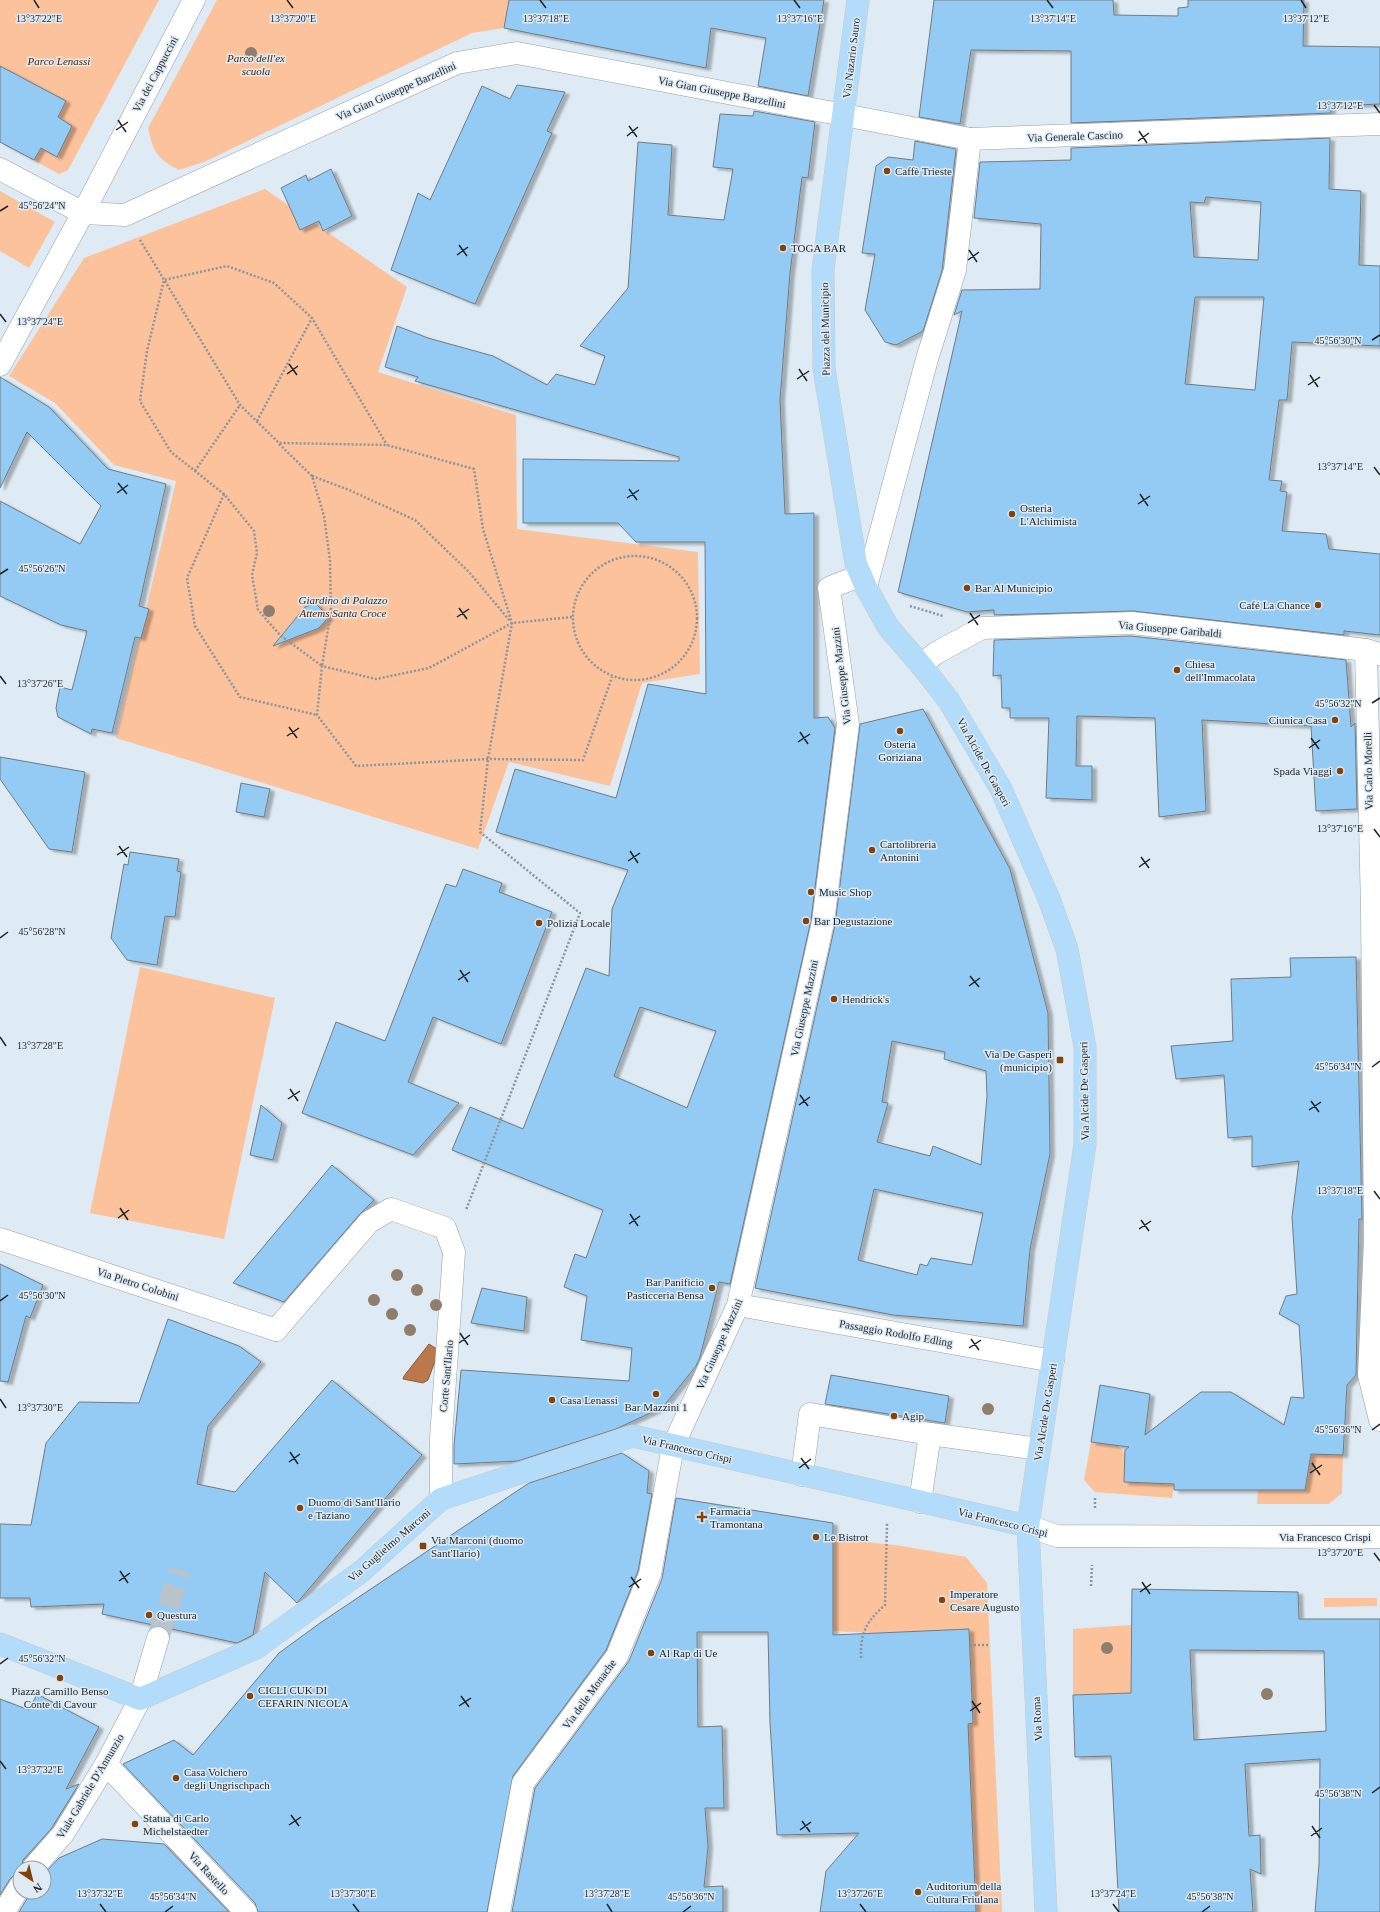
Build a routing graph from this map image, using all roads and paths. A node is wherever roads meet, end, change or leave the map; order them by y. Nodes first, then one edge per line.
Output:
1 (194, 0) edge
2 (858, 0) edge
3 (844, 116) junction
4 (1380, 124) edge
5 (970, 139) junction
6 (0, 169) edge
7 (83, 213) junction
8 (125, 215) junction
9 (164, 280) junction
10 (312, 318) junction
11 (0, 365) edge
12 (240, 404) junction
13 (257, 421) junction
14 (279, 444) junction
15 (387, 445) junction
16 (195, 471) junction
17 (312, 476) junction
18 (224, 494) junction
19 (863, 581) junction
20 (905, 605) dead end
21 (572, 617) junction
22 (512, 623) junction
23 (982, 628) junction
24 (1373, 652) edge
25 (921, 665) junction
26 (322, 666) junction
27 (612, 677) junction
28 (317, 715) junction
29 (488, 758) junction
30 (1376, 1012) edge
31 (0, 1239) edge
32 (454, 1252) junction
33 (738, 1305) junction
34 (1053, 1361) junction
35 (1380, 1420) edge
36 (930, 1434) junction
37 (633, 1436) joint
38 (673, 1446) junction
39 (1039, 1449) junction
40 (802, 1475) junction
41 (887, 1494) junction
42 (441, 1499) junction
43 (920, 1502) junction
44 (1028, 1526) junction
45 (1380, 1536) edge
46 (158, 1638) tunnel mouth
47 (0, 1644) edge
48 (970, 1645) dead end
49 (989, 1645) dead end
50 (861, 1658) dead end
51 (140, 1699) junction
52 (106, 1764) junction
53 (40, 1860) edge
54 (12, 1899) edge
55 (4, 1912) edge
56 (246, 1912) edge
57 (499, 1912) edge
58 (1046, 1912) edge

1 - 7 street, Via dei Cappuccini
2 - 3 main road, Via Nazario Sauro
3 - 5 street, Via Generale Cascino
3 - 8 street, Via Gian Giuseppe Barzellini
3 - 19 main road, Piazza del Municipio
4 - 5 street, Via Generale Cascino
5 - 19 street
6 - 7 street
7 - 8 street, Via Gian Giuseppe Barzellini
7 - 11 street, Via dei Cappuccini
8 - 9 path
9 - 10 path
9 - 12 path
9 - 16 path
10 - 13 path
10 - 15 path
12 - 13 path
12 - 16 path
13 - 14 path
14 - 15 path
14 - 17 path
15 - 22 path
16 - 18 path
17 - 22 path
17 - 26 path
18 - 26 path
18 - 28 path
19 - 25 main road, Piazza del Municipio
19 - 33 street, Via Giuseppe Mazzini
20 - 23 path
21 - 22 path
21 - 27 path
21 - 27 path
22 - 26 path
22 - 29 path
23 - 24 street, Via Giuseppe Garibaldi
23 - 25 street, Via Giuseppe Garibaldi
24 - 30 street, Via Carlo Morelli
25 - 34 main road, Via Alcide De Gasperi
26 - 28 path
27 - 29 path
28 - 29 path
29 - 32 path
30 - 35 street, Via Carlo Morelli
31 - 32 street, Via Pietro Colobini
32 - 42 street, Corte Sant'Ilario
33 - 34 street, Passaggio Rodolfo Edling
33 - 38 street, Via Giuseppe Mazzini
34 - 39 main road, Via Alcide De Gasperi
36 - 39 street
36 - 40 street
36 - 43 street
37 - 38 main road, Via Francesco Crispi
37 - 42 main road, Via Guglielmo Marconi
38 - 40 main road, Via Francesco Crispi
38 - 57 street, Via delle Monache
39 - 44 main road, Via Alcide De Gasperi
40 - 41 main road, Via Francesco Crispi
41 - 43 main road, Via Francesco Crispi
41 - 50 path
42 - 51 main road, Via Guglielmo Marconi
43 - 44 main road, Via Francesco Crispi
44 - 45 street, Via Francesco Crispi
44 - 58 main road, Via Roma
46 - 51 street
47 - 51 main road
48 - 49 path
51 - 52 street, Viale Gabriele D'Annunzio
52 - 53 street, Viale Gabriele D'Annunzio
52 - 56 street, Via Rastello
54 - 55 street

